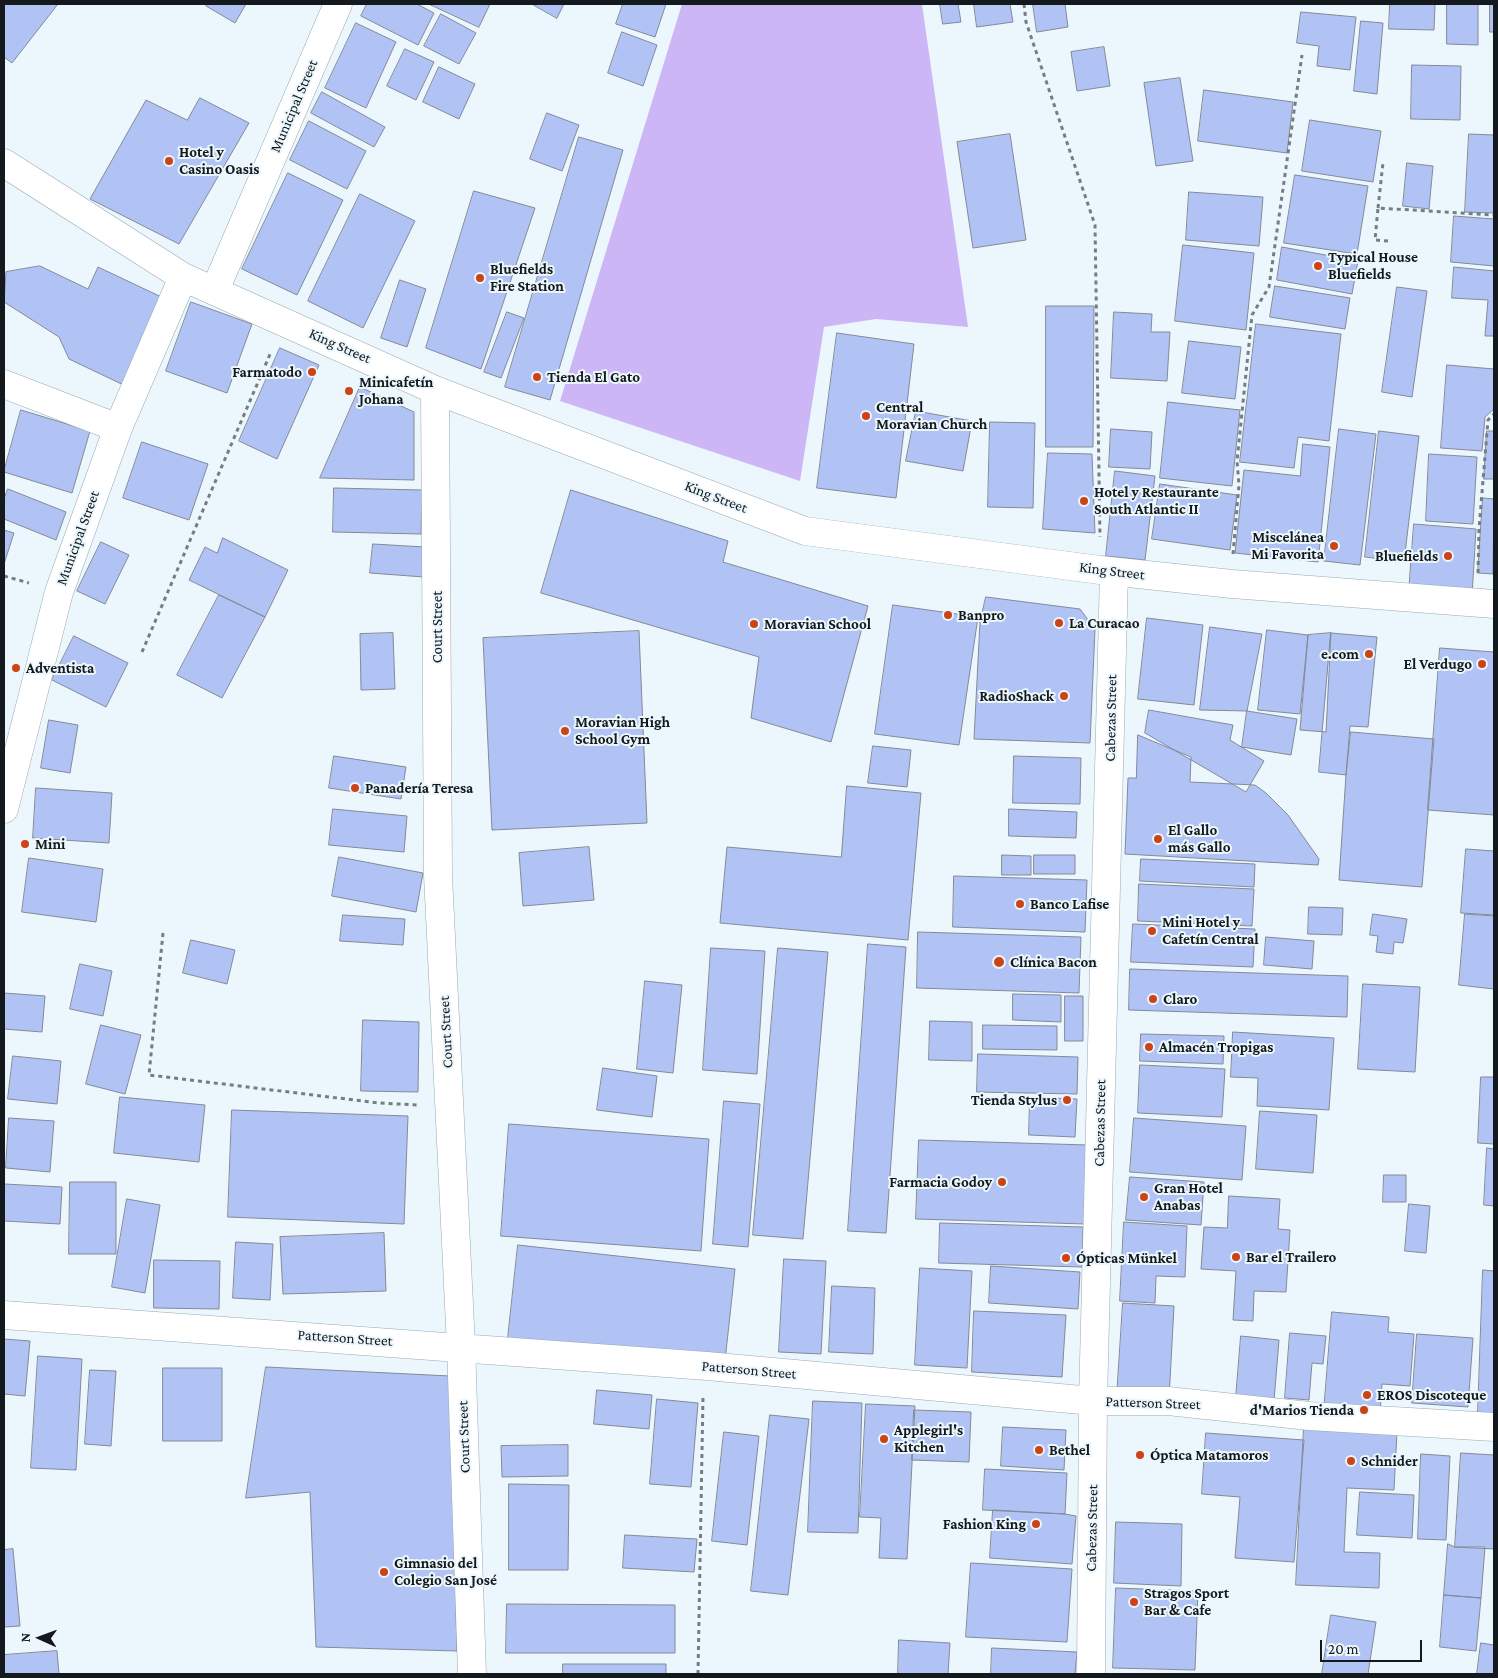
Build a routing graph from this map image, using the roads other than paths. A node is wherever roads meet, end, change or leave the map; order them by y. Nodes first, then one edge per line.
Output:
1 (338, 4) edge
2 (4, 163) edge
3 (183, 277) junction
4 (215, 290) junction
5 (4, 384) edge
6 (435, 390) junction
7 (118, 428) junction
8 (1107, 571) junction
9 (1486, 603) edge
10 (4, 809) edge
11 (4, 1315) edge
12 (462, 1346) junction
13 (1093, 1401) junction
14 (1494, 1427) edge
15 (472, 1674) edge
16 (1091, 1674) edge

1 - 4 street, Municipal Street
2 - 3 street, King Street
3 - 4 street, King Street
3 - 7 street, Municipal Street
4 - 6 street, King Street
5 - 7 street
6 - 8 street, King Street
6 - 12 street, Court Street
7 - 10 street, Municipal Street
8 - 9 street, King Street
8 - 13 street, Cabezas Street
11 - 12 street, Patterson Street
12 - 13 street, Patterson Street
12 - 15 street, Court Street
13 - 14 street, Patterson Street
13 - 16 street, Cabezas Street

